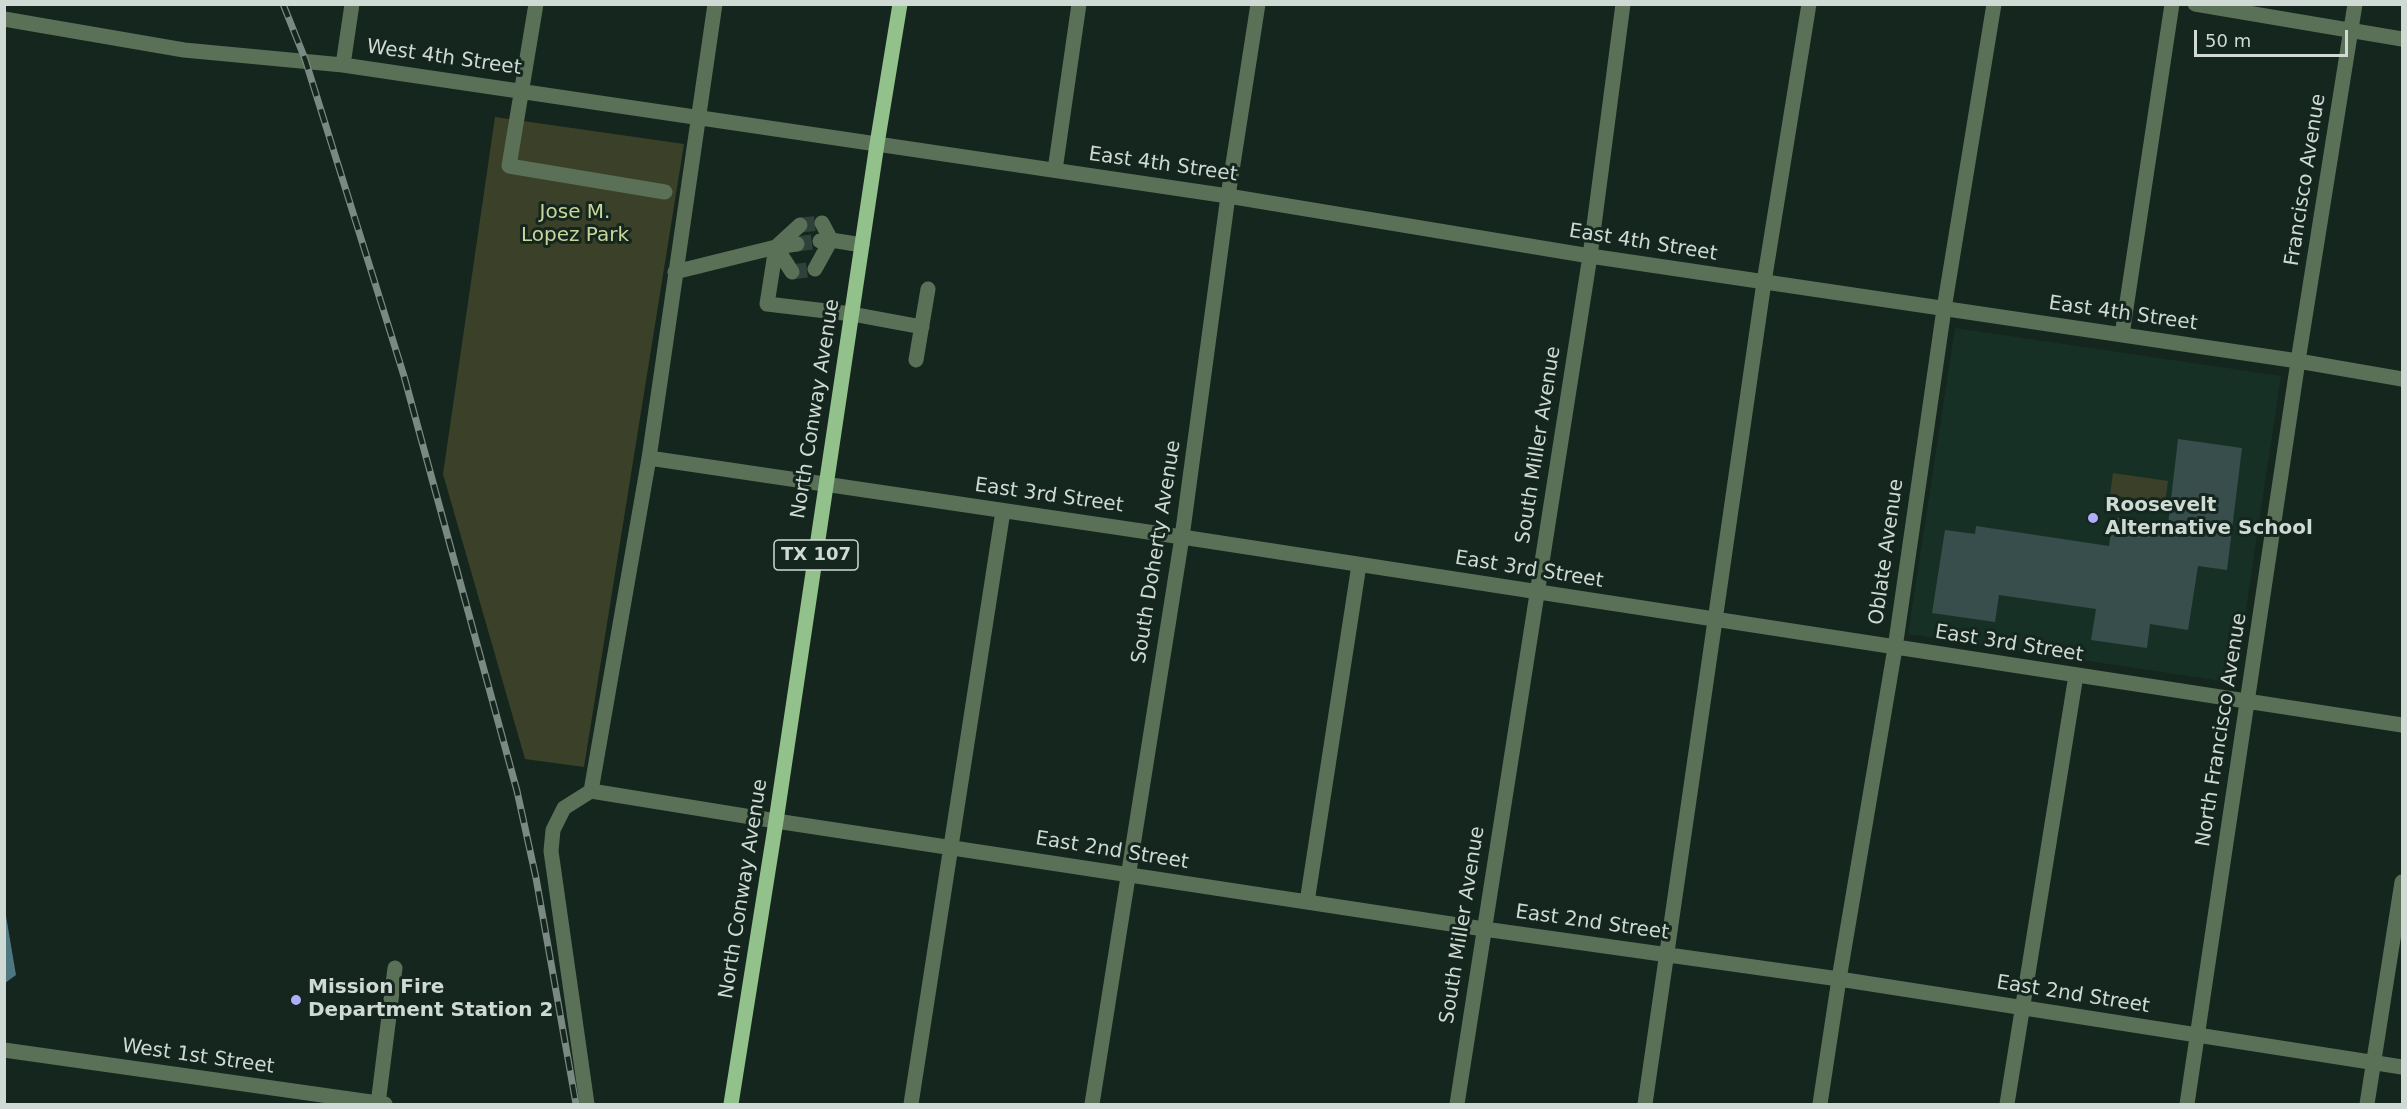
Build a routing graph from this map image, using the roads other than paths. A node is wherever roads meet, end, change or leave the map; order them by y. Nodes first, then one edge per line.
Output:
1 (352, 4) edge
2 (536, 4) edge
3 (715, 4) edge
4 (900, 4) edge
5 (1079, 4) edge
6 (1258, 4) edge
7 (1623, 4) edge
8 (1809, 4) edge
9 (1994, 4) edge
10 (2172, 4) edge
11 (2195, 4) edge
12 (2355, 4) edge
13 (4, 19) edge
14 (2351, 32) junction
15 (2403, 39) edge
16 (343, 64) junction
17 (522, 90) junction
18 (697, 117) junction
19 (877, 144) junction
20 (1055, 170) junction
21 (665, 192) dead end
22 (1228, 196) junction
23 (822, 224) dead end
24 (800, 225) tunnel mouth
25 (826, 241) junction
26 (797, 244) tunnel mouth
27 (862, 245) junction
28 (776, 247) junction
29 (1590, 256) junction
30 (815, 269) dead end
31 (675, 272) junction
32 (792, 272) dead end
33 (1764, 282) junction
34 (928, 289) dead end
35 (1944, 309) junction
36 (852, 314) junction
37 (922, 327) junction
38 (2122, 335) junction
39 (916, 360) dead end
40 (2298, 361) junction
41 (2403, 379) edge
42 (649, 458) junction
43 (826, 485) junction
44 (1003, 511) junction
45 (1182, 537) junction
46 (1359, 565) junction
47 (1537, 593) junction
48 (1716, 621) junction
49 (1895, 648) junction
50 (2076, 675) junction
51 (2248, 701) junction
52 (2403, 726) edge
53 (591, 791) junction
54 (776, 821) junction
55 (951, 848) junction
56 (1127, 874) junction
57 (2403, 882) edge
58 (1307, 902) junction
59 (1484, 929) junction
60 (1667, 955) junction
61 (395, 968) dead end
62 (1839, 979) junction
63 (2022, 1009) junction
64 (2197, 1036) junction
65 (4, 1050) edge
66 (2374, 1063) junction
67 (2403, 1067) edge
68 (380, 1104) edge
69 (587, 1104) edge
70 (731, 1104) edge
71 (911, 1104) edge
72 (1092, 1104) edge
73 (1457, 1104) edge
74 (1645, 1104) edge
75 (1820, 1104) edge
76 (2007, 1104) edge
77 (2187, 1104) edge
78 (2367, 1104) edge

1 - 16 street
2 - 17 street
3 - 18 street
4 - 19 main road, North Conway Avenue / TX 107
5 - 20 street
6 - 22 street, South Doherty Avenue
7 - 29 street, South Miller Avenue
8 - 33 street
9 - 35 street, Oblate Avenue
10 - 38 street
11 - 14 street
12 - 14 street, Francisco Avenue
13 - 16 street, West 4th Street
14 - 15 street
14 - 40 street, Francisco Avenue
16 - 17 street, West 4th Street
17 - 18 street, West 4th Street
17 - 21 street
18 - 19 street, West 4th Street
18 - 31 street
19 - 20 street, East 4th Street
19 - 27 main road, North Conway Avenue / TX 107
20 - 22 street, East 4th Street
22 - 29 street, East 4th Street
22 - 45 street, South Doherty Avenue
23 - 25 street
24 - 28 street
25 - 27 street
25 - 30 street
26 - 28 street
27 - 36 main road, North Conway Avenue / TX 107
28 - 31 street
28 - 32 street
28 - 36 street
29 - 33 street, East 4th Street
29 - 47 street, South Miller Avenue
31 - 42 street
33 - 35 street, East 4th Street
33 - 48 street
34 - 37 street
35 - 38 street, East 4th Street
35 - 49 street, Oblate Avenue
36 - 37 street
36 - 43 main road, North Conway Avenue / TX 107
37 - 39 street
38 - 40 street, East 4th Street
40 - 41 street, East 4th Street
40 - 51 street, North Francisco Avenue
42 - 43 street, East 3rd Street
42 - 53 street
43 - 44 street, East 3rd Street
43 - 54 main road, North Conway Avenue / TX 107
44 - 45 street, East 3rd Street
44 - 55 street
45 - 46 street, East 3rd Street
45 - 56 street, South Doherty Avenue
46 - 47 street, East 3rd Street
46 - 58 street
47 - 48 street, East 3rd Street
47 - 59 street, South Miller Avenue
48 - 49 street, East 3rd Street
48 - 60 street
49 - 50 street, East 3rd Street
49 - 62 street, Oblate Avenue
50 - 51 street, East 3rd Street
50 - 63 street
51 - 52 street, East 3rd Street
51 - 64 street, North Francisco Avenue
53 - 54 street, East 2nd Street
53 - 69 street
54 - 55 street, East 2nd Street
54 - 70 main road, North Conway Avenue / TX 107
55 - 56 street, East 2nd Street
55 - 71 street
56 - 58 street, East 2nd Street
56 - 72 street, South Doherty Avenue
57 - 66 street
58 - 59 street, East 2nd Street
59 - 60 street, East 2nd Street
59 - 73 street, South Miller Avenue
60 - 62 street, East 2nd Street
60 - 74 street
61 - 68 street
62 - 63 street, East 2nd Street
62 - 75 street, Oblate Avenue
63 - 64 street, East 2nd Street
63 - 76 street
64 - 66 street, East 2nd Street
64 - 77 street, North Francisco Avenue
65 - 68 street, West 1st Street
66 - 67 street, East 2nd Street
66 - 78 street

